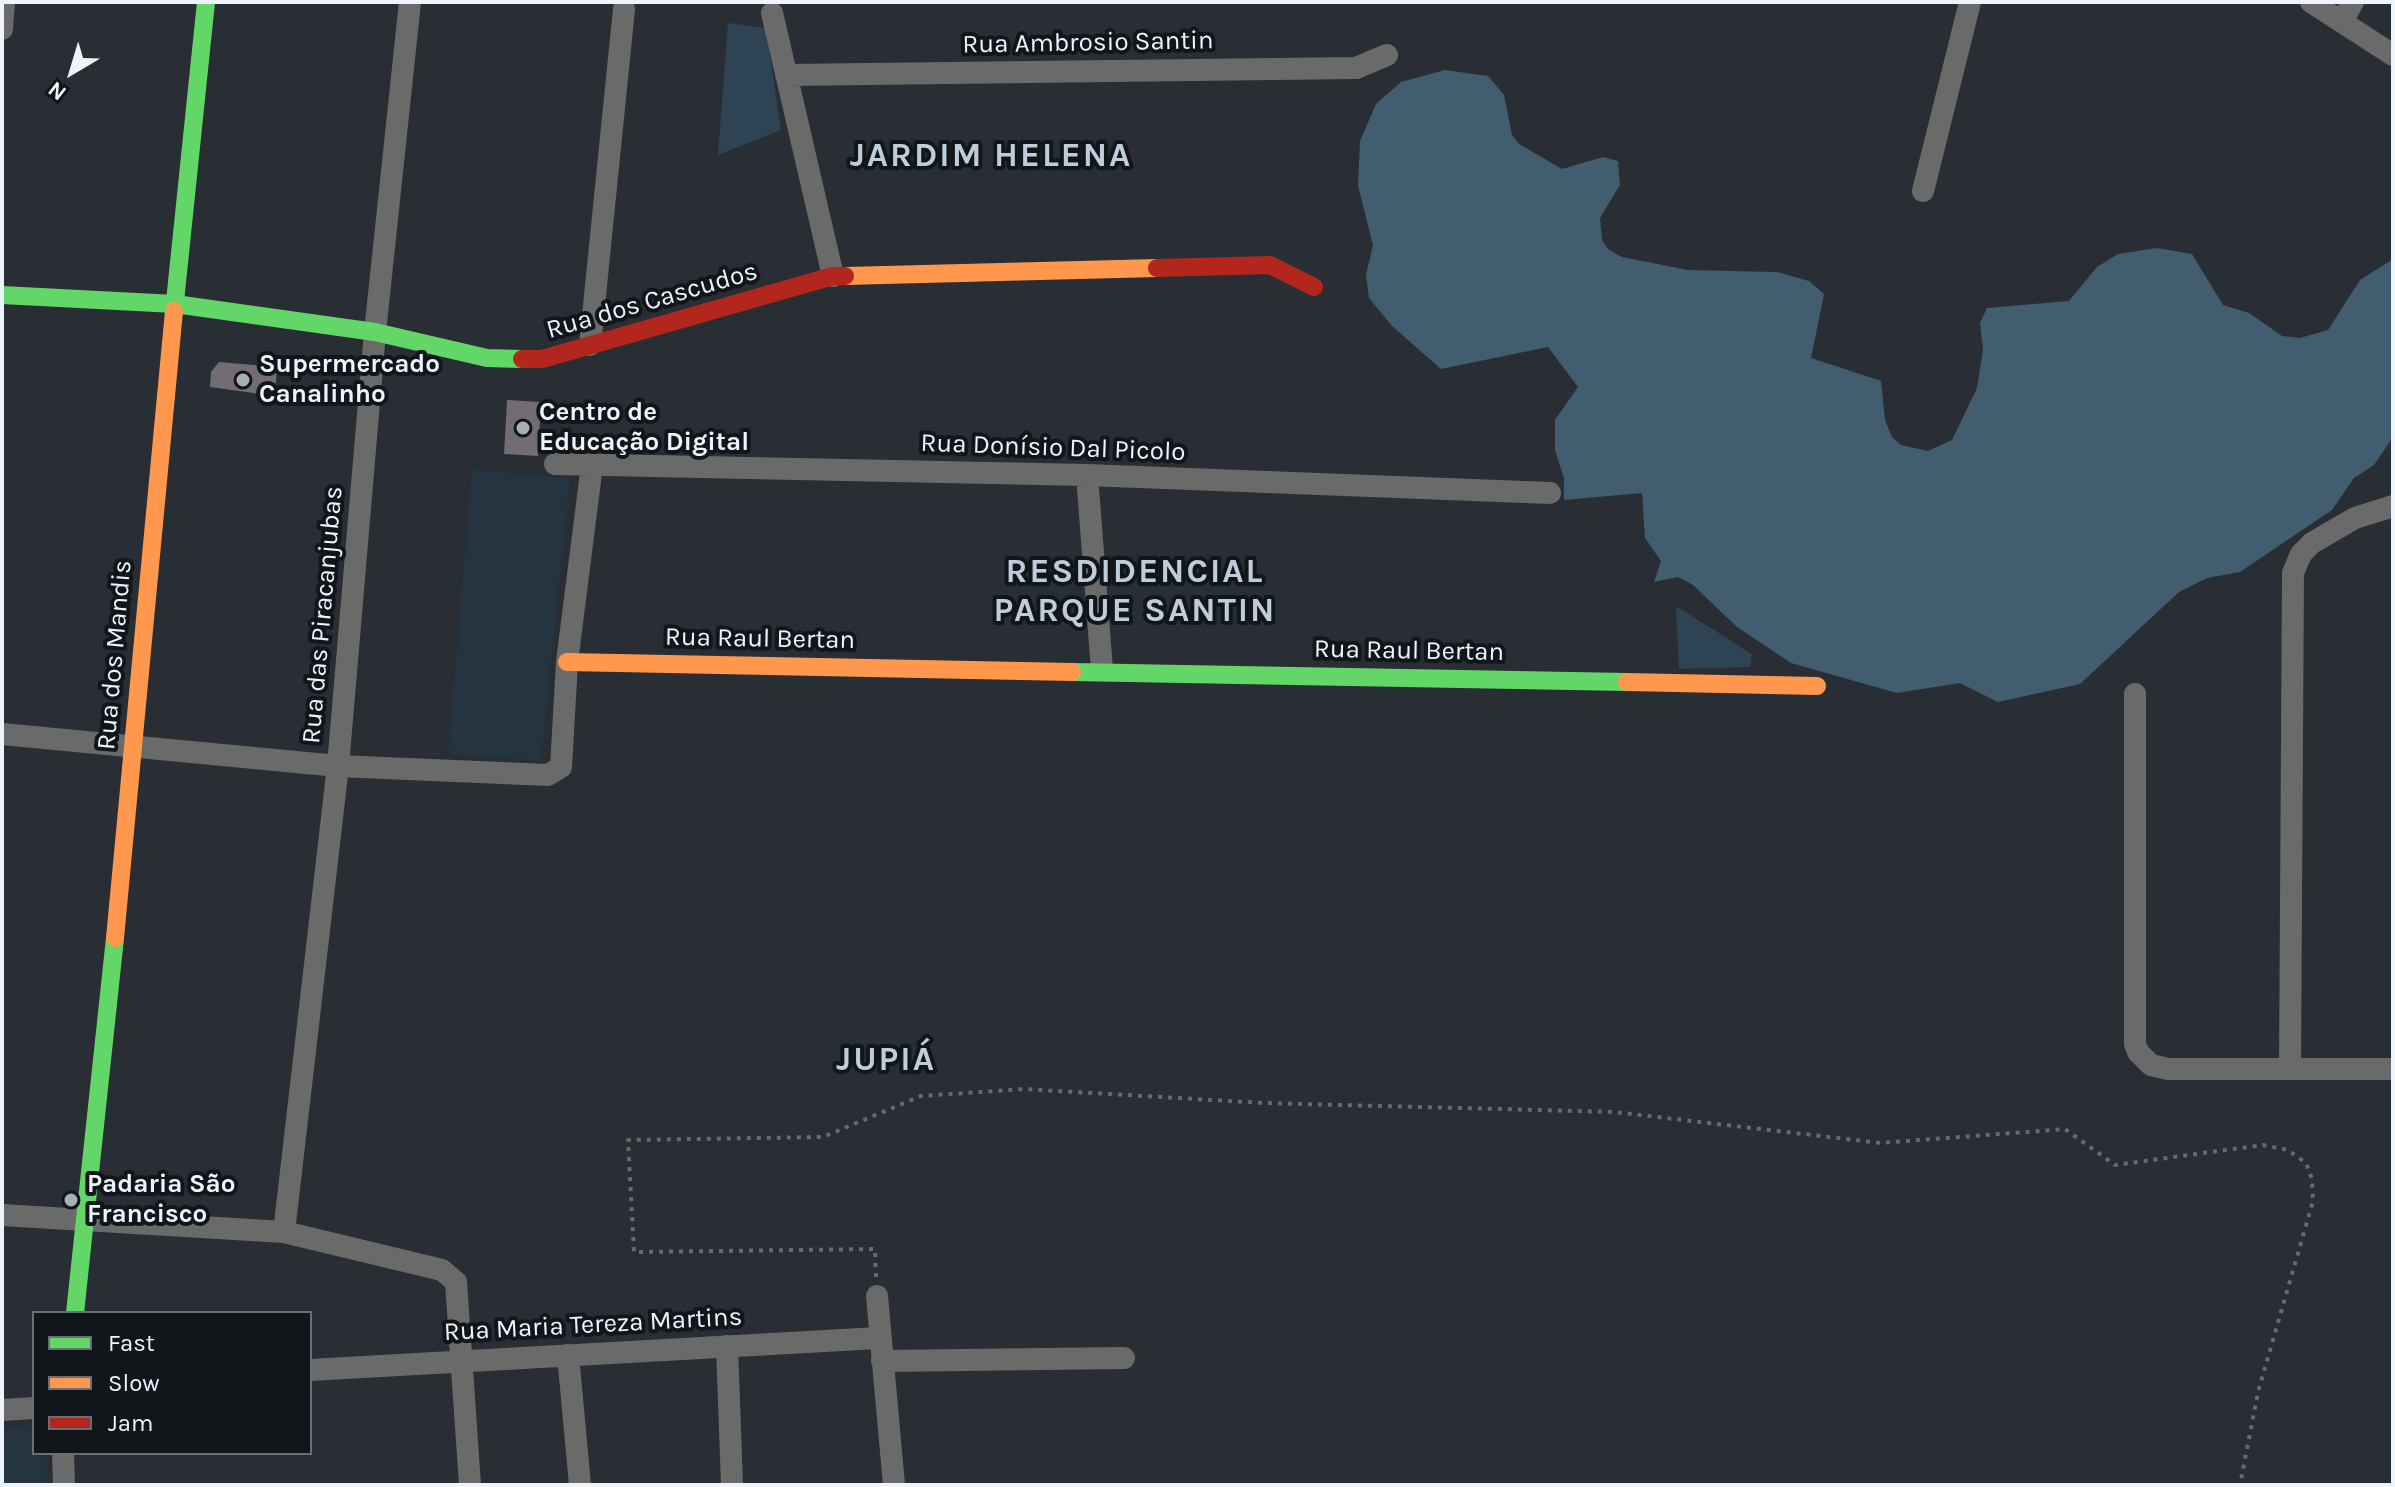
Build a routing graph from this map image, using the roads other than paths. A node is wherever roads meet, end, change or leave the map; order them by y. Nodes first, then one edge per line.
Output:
1 (4, 2) edge
2 (206, 2) edge
3 (410, 2) edge
4 (1970, 2) edge
5 (2311, 2) edge
6 (624, 9) dead end
7 (2348, 11) edge
8 (772, 13) dead end
9 (2, 29) edge
10 (1387, 55) dead end
11 (2393, 55) edge
12 (786, 75) junction
13 (1923, 191) dead end
14 (833, 276) junction
15 (1314, 287) dead end
16 (2, 295) edge
17 (175, 304) junction
18 (375, 332) junction
19 (590, 345) junction
20 (555, 464) dead end
21 (592, 465) junction
22 (1087, 475) junction
23 (1550, 493) dead end
24 (2393, 506) edge
25 (567, 662) junction
26 (1102, 670) junction
27 (1817, 686) dead end
28 (2135, 694) dead end
29 (2, 734) edge
30 (135, 748) junction
31 (338, 766) junction
32 (2290, 1069) junction
33 (2393, 1069) edge
34 (2, 1215) edge
35 (87, 1219) junction
36 (284, 1232) junction
37 (877, 1296) road end
38 (75, 1311) edge
39 (878, 1338) junction
40 (727, 1346) junction
41 (568, 1355) junction
42 (1124, 1358) dead end
43 (462, 1360) junction
44 (882, 1361) junction
45 (312, 1370) edge
46 (32, 1408) edge
47 (2, 1410) edge
48 (63, 1455) edge
49 (64, 1485) edge
50 (470, 1485) edge
51 (580, 1485) edge
52 (732, 1485) edge
53 (894, 1485) edge

1 - 9 street
2 - 17 street, Rua dos Mandis
3 - 18 street, Rua das Piracanjubas
4 - 13 street
5 - 7 street
6 - 19 street
7 - 11 street
8 - 12 street
10 - 12 street, Rua Ambrosio Santin
12 - 14 street
14 - 15 street, Rua dos Cascudos
14 - 19 street, Rua dos Cascudos
16 - 17 street, Rua dos Cascudos
17 - 18 street, Rua dos Cascudos
17 - 30 street, Rua dos Mandis
18 - 19 street, Rua dos Cascudos
18 - 31 street, Rua das Piracanjubas
20 - 21 street, Rua Donísio Dal Picolo
21 - 22 street, Rua Donísio Dal Picolo
21 - 25 street
22 - 23 street, Rua Donísio Dal Picolo
22 - 26 street
24 - 32 street
25 - 26 street, Rua Raul Bertan
25 - 31 street
26 - 27 street, Rua Raul Bertan
28 - 32 street
29 - 30 street
30 - 31 street
30 - 35 street, Rua dos Mandis
31 - 36 street, Rua das Piracanjubas
32 - 33 street
34 - 35 street
35 - 36 street
35 - 38 street, Rua dos Mandis
36 - 43 street
37 - 39 street
39 - 40 street, Rua Maria Tereza Martins
39 - 44 street
40 - 41 street, Rua Maria Tereza Martins
40 - 52 street
41 - 43 street, Rua Maria Tereza Martins
41 - 51 street
42 - 44 street
43 - 45 street, Rua Maria Tereza Martins
43 - 50 street
44 - 53 street
46 - 47 street
48 - 49 street

